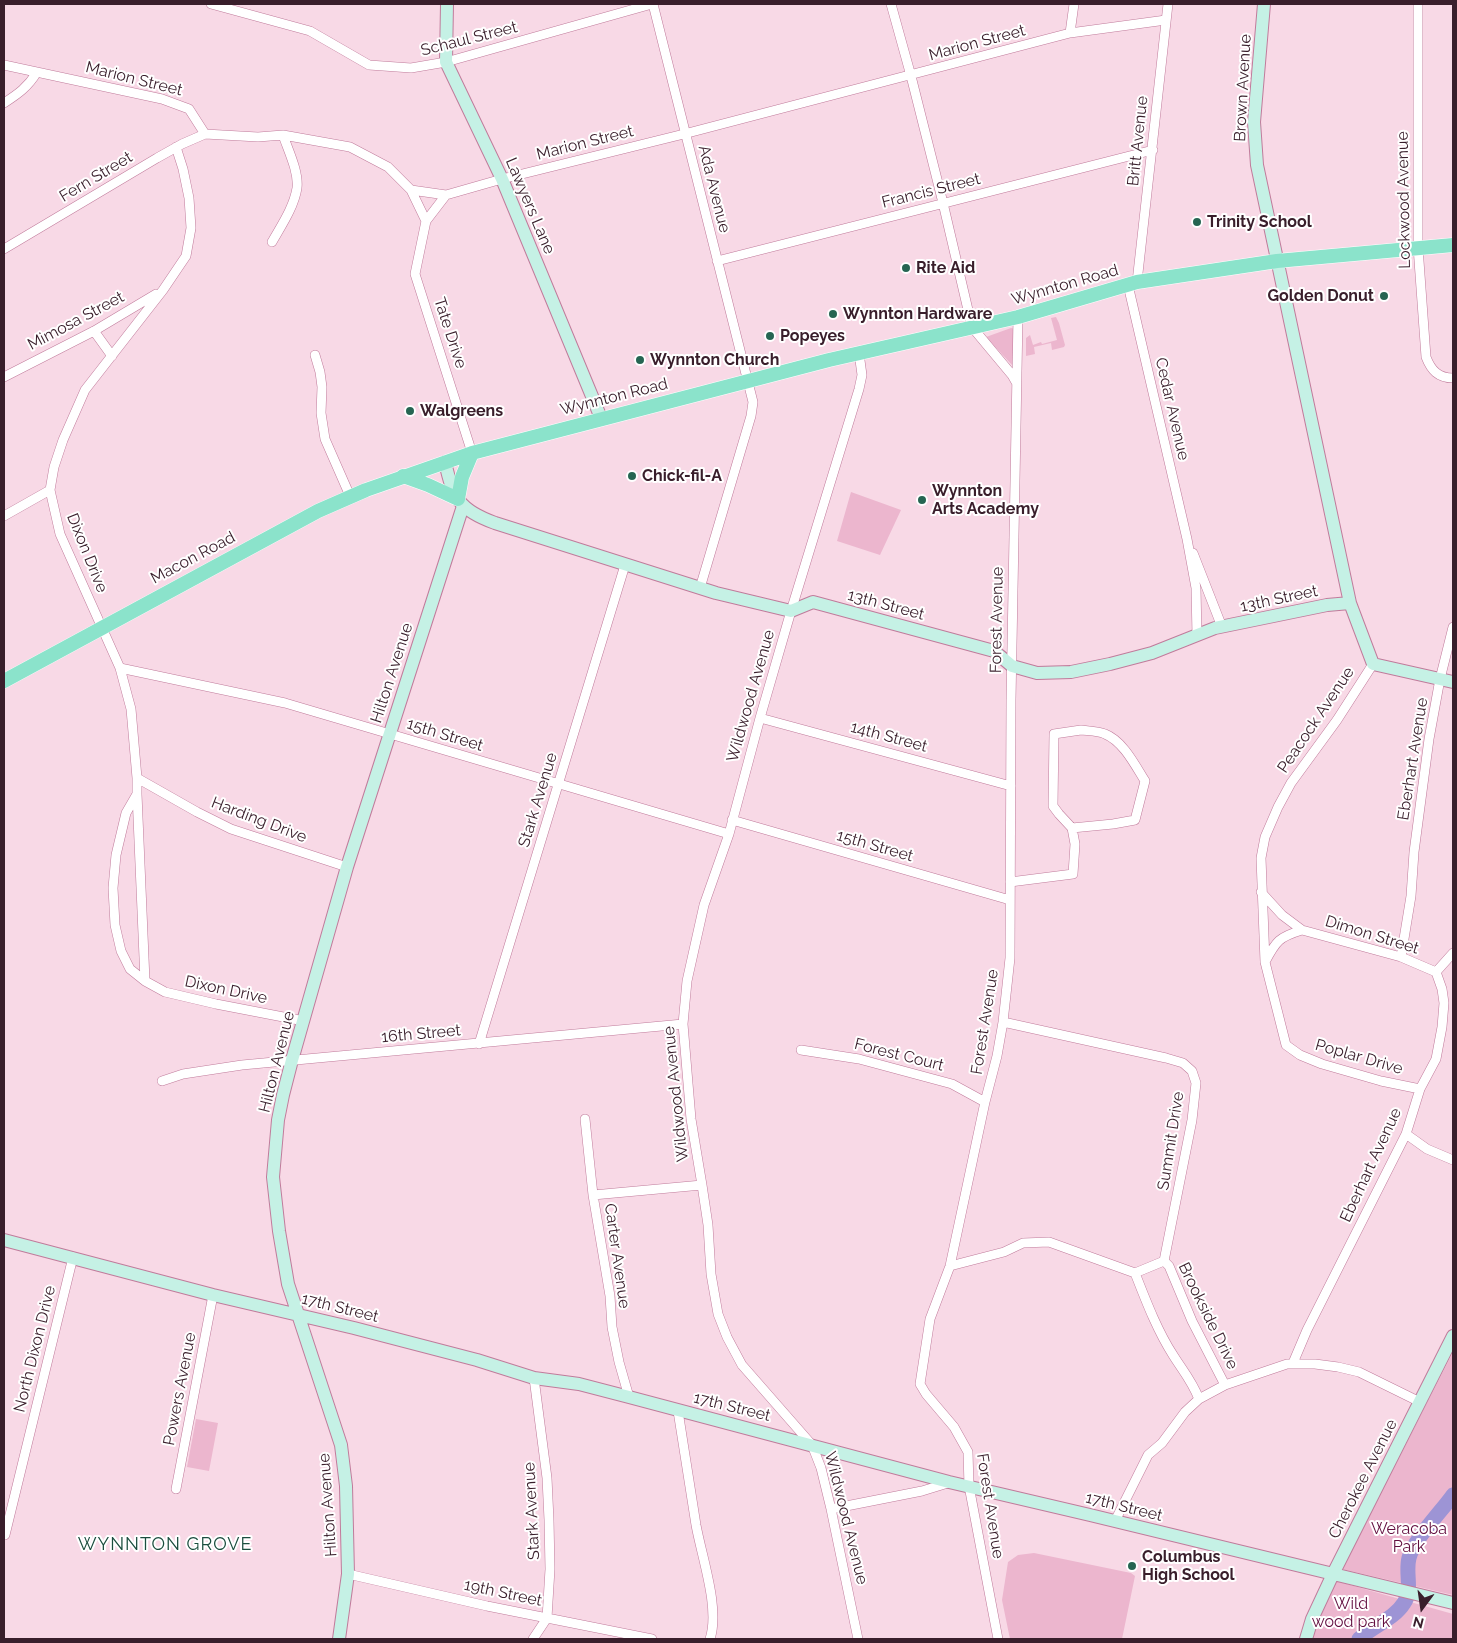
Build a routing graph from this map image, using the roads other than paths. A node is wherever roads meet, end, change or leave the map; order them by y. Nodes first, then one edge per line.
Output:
1 (211, 4) edge
2 (447, 4) edge
3 (652, 4) edge
4 (891, 4) edge
5 (1074, 4) edge
6 (1168, 4) edge
7 (1264, 4) edge
8 (1418, 4) edge
9 (1166, 20) junction
10 (1070, 33) junction
11 (446, 62) junction
12 (4, 65) edge
13 (37, 72) junction
14 (911, 76) junction
15 (4, 103) edge
16 (205, 134) junction
17 (684, 134) junction
18 (283, 135) junction
19 (176, 147) junction
20 (1152, 150) junction
21 (502, 179) junction
22 (411, 190) junction
23 (446, 195) junction
24 (943, 203) junction
25 (426, 221) junction
26 (272, 242) dead end
27 (1453, 245) edge
28 (1418, 247) junction
29 (4, 249) edge
30 (716, 261) junction
31 (1277, 261) junction
32 (1133, 284) junction
33 (163, 290) junction
34 (1018, 317) junction
35 (972, 327) junction
36 (94, 331) junction
37 (859, 354) junction
38 (315, 355) dead end
39 (112, 356) junction
40 (4, 377) edge
41 (1453, 378) edge
42 (747, 382) junction
43 (1016, 382) junction
44 (601, 418) junction
45 (472, 453) junction
46 (444, 462) junction
47 (404, 476) junction
48 (50, 490) junction
49 (350, 496) junction
50 (460, 503) junction
51 (4, 516) edge
52 (1187, 539) junction
53 (626, 565) junction
54 (700, 588) junction
55 (1350, 603) junction
56 (791, 610) junction
57 (1453, 626) edge
58 (102, 627) junction
59 (1222, 627) junction
60 (1197, 636) junction
61 (1373, 664) junction
62 (1012, 666) junction
63 (120, 668) junction
64 (1440, 679) junction
65 (4, 681) edge
66 (1453, 682) edge
67 (760, 718) junction
68 (389, 734) junction
69 (137, 778) junction
70 (558, 784) junction
71 (1011, 786) junction
72 (137, 794) junction
73 (732, 820) junction
74 (1072, 828) junction
75 (729, 834) junction
76 (347, 867) junction
77 (1010, 882) junction
78 (1261, 892) junction
79 (1010, 900) junction
80 (1302, 930) junction
81 (1453, 953) edge
82 (1401, 957) junction
83 (1265, 962) junction
84 (1436, 972) junction
85 (145, 981) junction
86 (304, 1021) junction
87 (1003, 1022) junction
88 (1279, 1022) joint
89 (682, 1024) junction
90 (479, 1044) junction
91 (801, 1050) dead end
92 (292, 1060) junction
93 (162, 1081) dead end
94 (1420, 1089) junction
95 (985, 1102) junction
96 (585, 1118) dead end
97 (1406, 1134) junction
98 (1453, 1160) edge
99 (702, 1185) junction
100 (593, 1195) junction
101 (4, 1240) edge
102 (73, 1257) junction
103 (1164, 1261) junction
104 (950, 1266) junction
105 (1135, 1273) junction
106 (213, 1295) junction
107 (298, 1314) junction
108 (1453, 1336) edge
109 (1293, 1362) junction
110 (534, 1378) junction
111 (1225, 1385) junction
112 (629, 1397) junction
113 (1199, 1399) junction
114 (1420, 1402) junction
115 (678, 1410) junction
116 (812, 1444) junction
117 (949, 1482) junction
118 (969, 1486) junction
119 (176, 1489) dead end
120 (831, 1509) junction
121 (1116, 1521) junction
122 (5, 1535) dead end
123 (348, 1574) junction
124 (1333, 1574) junction
125 (1453, 1603) edge
126 (547, 1618) junction
127 (339, 1639) edge
128 (533, 1639) edge
129 (652, 1639) edge
130 (710, 1639) edge
131 (858, 1639) edge
132 (998, 1639) edge
133 (1306, 1639) edge

1 - 11 street, Schaul Street
2 - 11 street, Lawyers Lane
3 - 11 street, Schaul Street
3 - 17 street, Ada Avenue
4 - 14 street
5 - 10 street
6 - 9 street, Britt Avenue
7 - 31 street, Brown Avenue
8 - 28 street, Lockwood Avenue
9 - 10 street, Marion Street
9 - 20 street, Britt Avenue
10 - 14 street, Marion Street
11 - 21 street, Lawyers Lane
12 - 13 street, Marion Street
13 - 15 street
13 - 16 street, Marion Street
14 - 17 street, Marion Street
14 - 24 street
16 - 18 street
16 - 19 street, Fern Street
17 - 21 street, Marion Street
17 - 30 street, Ada Avenue
18 - 22 street
18 - 26 street
19 - 29 street, Fern Street
19 - 33 street, Dixon Drive
20 - 24 street, Francis Street
20 - 32 street, Britt Avenue
21 - 23 street, Marion Street
21 - 44 street, Lawyers Lane
22 - 23 street, Marion Street
22 - 25 street
23 - 25 street, Tate Drive
24 - 30 street, Francis Street
24 - 35 street
25 - 45 street, Tate Drive
27 - 28 main road, Wynnton Road
28 - 31 main road, Wynnton Road
28 - 41 street, Lockwood Avenue
30 - 42 street, Ada Avenue
31 - 32 main road, Wynnton Road
31 - 55 street, Peacock Avenue
32 - 34 main road, Wynnton Road
32 - 52 street, Cedar Avenue
33 - 36 street, Mimosa Street
33 - 39 street, Dixon Drive
34 - 35 main road, Wynnton Road
34 - 43 street, Forest Avenue
35 - 37 main road, Wynnton Road
35 - 43 street
36 - 39 street
36 - 40 street, Mimosa Street
37 - 42 main road, Wynnton Road
37 - 56 street, Wildwood Avenue
38 - 49 street
39 - 48 street, Dixon Drive
42 - 44 main road, Wynnton Road
42 - 54 street
43 - 62 street, Forest Avenue
44 - 45 main road, Wynnton Road
45 - 46 main road, Wynnton Road
45 - 50 main road
46 - 47 main road, Wynnton Road
46 - 50 street
47 - 49 main road, Macon Road
47 - 50 main road
48 - 51 street
48 - 58 street, Dixon Drive
49 - 58 main road, Macon Road
50 - 53 street
50 - 68 street, Hilton Avenue
52 - 59 street
52 - 60 street
53 - 54 street
53 - 70 street, Stark Avenue
54 - 56 street
55 - 59 street, 13th Street
55 - 61 street, Peacock Avenue
56 - 62 street, 13th Street
56 - 67 street, Wildwood Avenue
57 - 64 street, Eberhart Avenue
58 - 63 street, Dixon Drive
58 - 65 main road, Macon Road
59 - 60 street, 13th Street
60 - 62 street, 13th Street
61 - 64 street
61 - 78 street, Peacock Avenue
62 - 71 street, Forest Avenue
63 - 68 street, 15th Street
63 - 69 street, Dixon Drive
64 - 66 street
64 - 82 street, Eberhart Avenue
67 - 71 street, 14th Street
67 - 73 street, Wildwood Avenue
68 - 70 street, 15th Street
68 - 76 street, Hilton Avenue
69 - 72 street, Dixon Drive
69 - 76 street, Harding Drive
70 - 75 street, 15th Street
70 - 90 street, Stark Avenue
71 - 77 street, Forest Avenue
72 - 85 street, Dixon Drive
72 - 85 street, Dixon Drive
73 - 75 street, Wildwood Avenue
73 - 79 street, 15th Street
74 - 74 street
74 - 77 street
75 - 89 street, Wildwood Avenue
76 - 86 street, Hilton Avenue
77 - 79 street, Forest Avenue
78 - 80 street, Dimon Street
78 - 83 street, Peacock Avenue
79 - 87 street, Forest Avenue
80 - 82 street, Dimon Street
80 - 83 street, Dimon Street
81 - 84 street
82 - 84 street, Dimon Street
83 - 88 street, Peacock Avenue
84 - 94 street, Eberhart Avenue
85 - 86 street, Dixon Drive
86 - 92 street, Hilton Avenue
87 - 95 street, Forest Avenue
87 - 103 street, Summit Drive
88 - 94 street, Poplar Drive
89 - 90 street, 16th Street
89 - 99 street, Wildwood Avenue
90 - 92 street, 16th Street
91 - 95 street, Forest Court
92 - 93 street, 16th Street
92 - 107 street, Hilton Avenue
94 - 97 street, Eberhart Avenue
95 - 104 street, Forest Avenue
96 - 100 street, Carter Avenue
97 - 98 street
97 - 109 street, Eberhart Avenue
99 - 100 street
99 - 116 street, Wildwood Avenue
100 - 112 street, Carter Avenue
101 - 102 street, 17th Street
102 - 106 street, 17th Street
102 - 122 street, North Dixon Drive
103 - 105 street
103 - 111 street, Brookside Drive
104 - 105 street
104 - 118 street, Forest Avenue
105 - 113 street
106 - 107 street, 17th Street
106 - 119 street, Powers Avenue
107 - 110 street, 17th Street
107 - 123 street, Hilton Avenue
108 - 114 street, Cherokee Avenue
109 - 111 street
109 - 114 street
110 - 112 street, 17th Street
110 - 126 street, Stark Avenue
111 - 113 street
112 - 115 street, 17th Street
113 - 121 street
114 - 124 street, Cherokee Avenue
115 - 116 street, 17th Street
115 - 130 street
116 - 117 street, 17th Street
116 - 120 street, Wildwood Avenue
117 - 118 street, 17th Street
117 - 120 street
118 - 121 street, 17th Street
118 - 132 street, Forest Avenue
120 - 131 street, Wildwood Avenue
121 - 124 street, 17th Street
123 - 126 street, 19th Street
123 - 127 street, Hilton Avenue
124 - 125 street, 17th Street
124 - 133 street, Cherokee Avenue
126 - 128 street
126 - 129 street, 19th Street

